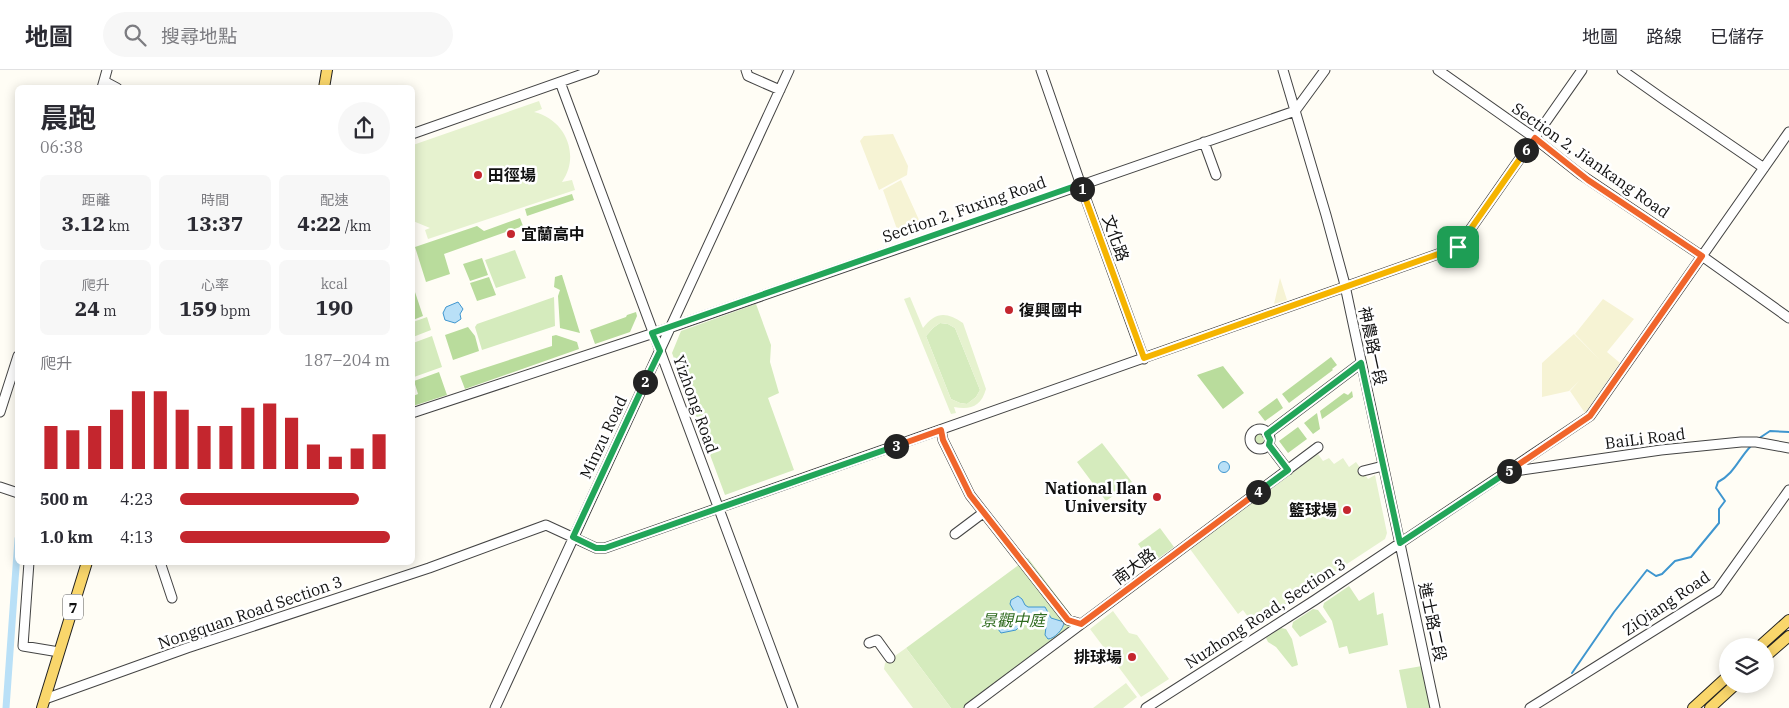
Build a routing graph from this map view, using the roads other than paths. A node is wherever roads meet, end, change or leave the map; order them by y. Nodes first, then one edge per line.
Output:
1 (107, 70) edge
2 (327, 70) edge
3 (594, 70) edge
4 (746, 70) edge
5 (789, 70) edge
6 (1041, 70) edge
7 (1283, 70) edge
8 (1324, 70) edge
9 (1438, 70) edge
10 (1582, 70) edge
11 (1622, 70) edge
12 (560, 82) junction
13 (103, 84) edge
14 (324, 85) edge
15 (780, 90) junction
16 (1295, 110) junction
17 (1789, 132) edge
18 (415, 133) edge
19 (1535, 138) junction
20 (1204, 142) junction
21 (1764, 168) junction
22 (1216, 174) dead end
23 (1081, 184) junction
24 (1702, 256) junction
25 (1345, 288) junction
26 (1789, 318) edge
27 (672, 327) junction
28 (652, 333) junction
29 (660, 351) junction
30 (1144, 358) junction
31 (1361, 363) junction
32 (15, 365) edge
33 (0, 412) edge
34 (415, 412) edge
35 (941, 430) junction
36 (1267, 434) junction
37 (1269, 445) junction
38 (1318, 448) dead end
39 (1789, 448) edge
40 (1383, 466) junction
41 (1288, 470) junction
42 (1363, 471) dead end
43 (1506, 473) junction
44 (0, 487) edge
45 (1789, 490) edge
46 (15, 492) edge
47 (719, 509) junction
48 (982, 513) junction
49 (955, 534) dead end
50 (573, 537) junction
51 (1400, 543) junction
52 (29, 565) edge
53 (86, 565) edge
54 (161, 565) edge
55 (172, 598) dead end
56 (1081, 624) junction
57 (1787, 628) edge
58 (1772, 638) edge
59 (870, 643) dead end
60 (1774, 645) edge
61 (59, 652) junction
62 (890, 658) dead end
63 (1719, 684) edge
64 (1726, 693) edge
65 (43, 703) edge
66 (495, 708) edge
67 (792, 708) edge
68 (968, 708) edge
69 (1146, 708) edge
70 (1436, 708) edge
71 (1530, 708) edge
72 (1693, 708) edge
73 (1710, 708) edge

1 - 13 street
2 - 14 main road
3 - 12 street
4 - 15 street
5 - 15 street, Minzu Road
6 - 23 street, 文化路
7 - 16 street, 神農路一段
8 - 16 street
9 - 19 street, Section 2, Jiankang Road
10 - 19 street, Nongquan Road Section 3
11 - 21 street
12 - 18 street
12 - 28 street, Yizhong Road
15 - 27 street, Minzu Road
16 - 20 street, Section 2, Fuxing Road
16 - 25 street, 神農路一段
17 - 21 street, Nuzhong Road, Section 3
19 - 24 street, Section 2, Jiankang Road
19 - 25 street, Nongquan Road Section 3
20 - 22 street
20 - 23 street, Section 2, Fuxing Road
21 - 24 street, Nuzhong Road, Section 3
23 - 27 street, Section 2, Fuxing Road
23 - 30 street, 文化路
24 - 26 street, Section 2, Jiankang Road
24 - 43 street, Nuzhong Road, Section 3
25 - 30 street, Nongquan Road Section 3
25 - 31 street, 神農路一段
27 - 28 street, Section 2, Fuxing Road
27 - 29 street, Minzu Road
28 - 29 street, Yizhong Road
28 - 34 street, Section 2, Fuxing Road
29 - 47 street, Yizhong Road
29 - 50 street, Minzu Road
30 - 35 street, Nongquan Road Section 3
31 - 36 street
31 - 40 street, 神農路一段
32 - 33 street
35 - 47 street, Nongquan Road Section 3
35 - 48 street
36 - 37 street
36 - 37 street
37 - 41 street
38 - 41 street, 南大路
39 - 43 street, BaiLi Road
40 - 42 street
40 - 51 street, 神農路一段
41 - 56 street, 南大路
43 - 51 street, Nuzhong Road, Section 3
44 - 46 street
45 - 71 street, ZiQiang Road
47 - 50 street, Nongquan Road Section 3
47 - 67 street, Yizhong Road
48 - 49 street
48 - 56 street
50 - 65 street, Nongquan Road Section 3
50 - 66 street, Minzu Road
51 - 69 street, Nuzhong Road, Section 3
51 - 70 street, 進士路二段
52 - 61 street
53 - 61 main road, 7
54 - 55 street
56 - 68 street, 南大路
57 - 58 main road
57 - 60 main road
59 - 62 street
61 - 65 main road, 7
63 - 72 main road
64 - 73 main road

